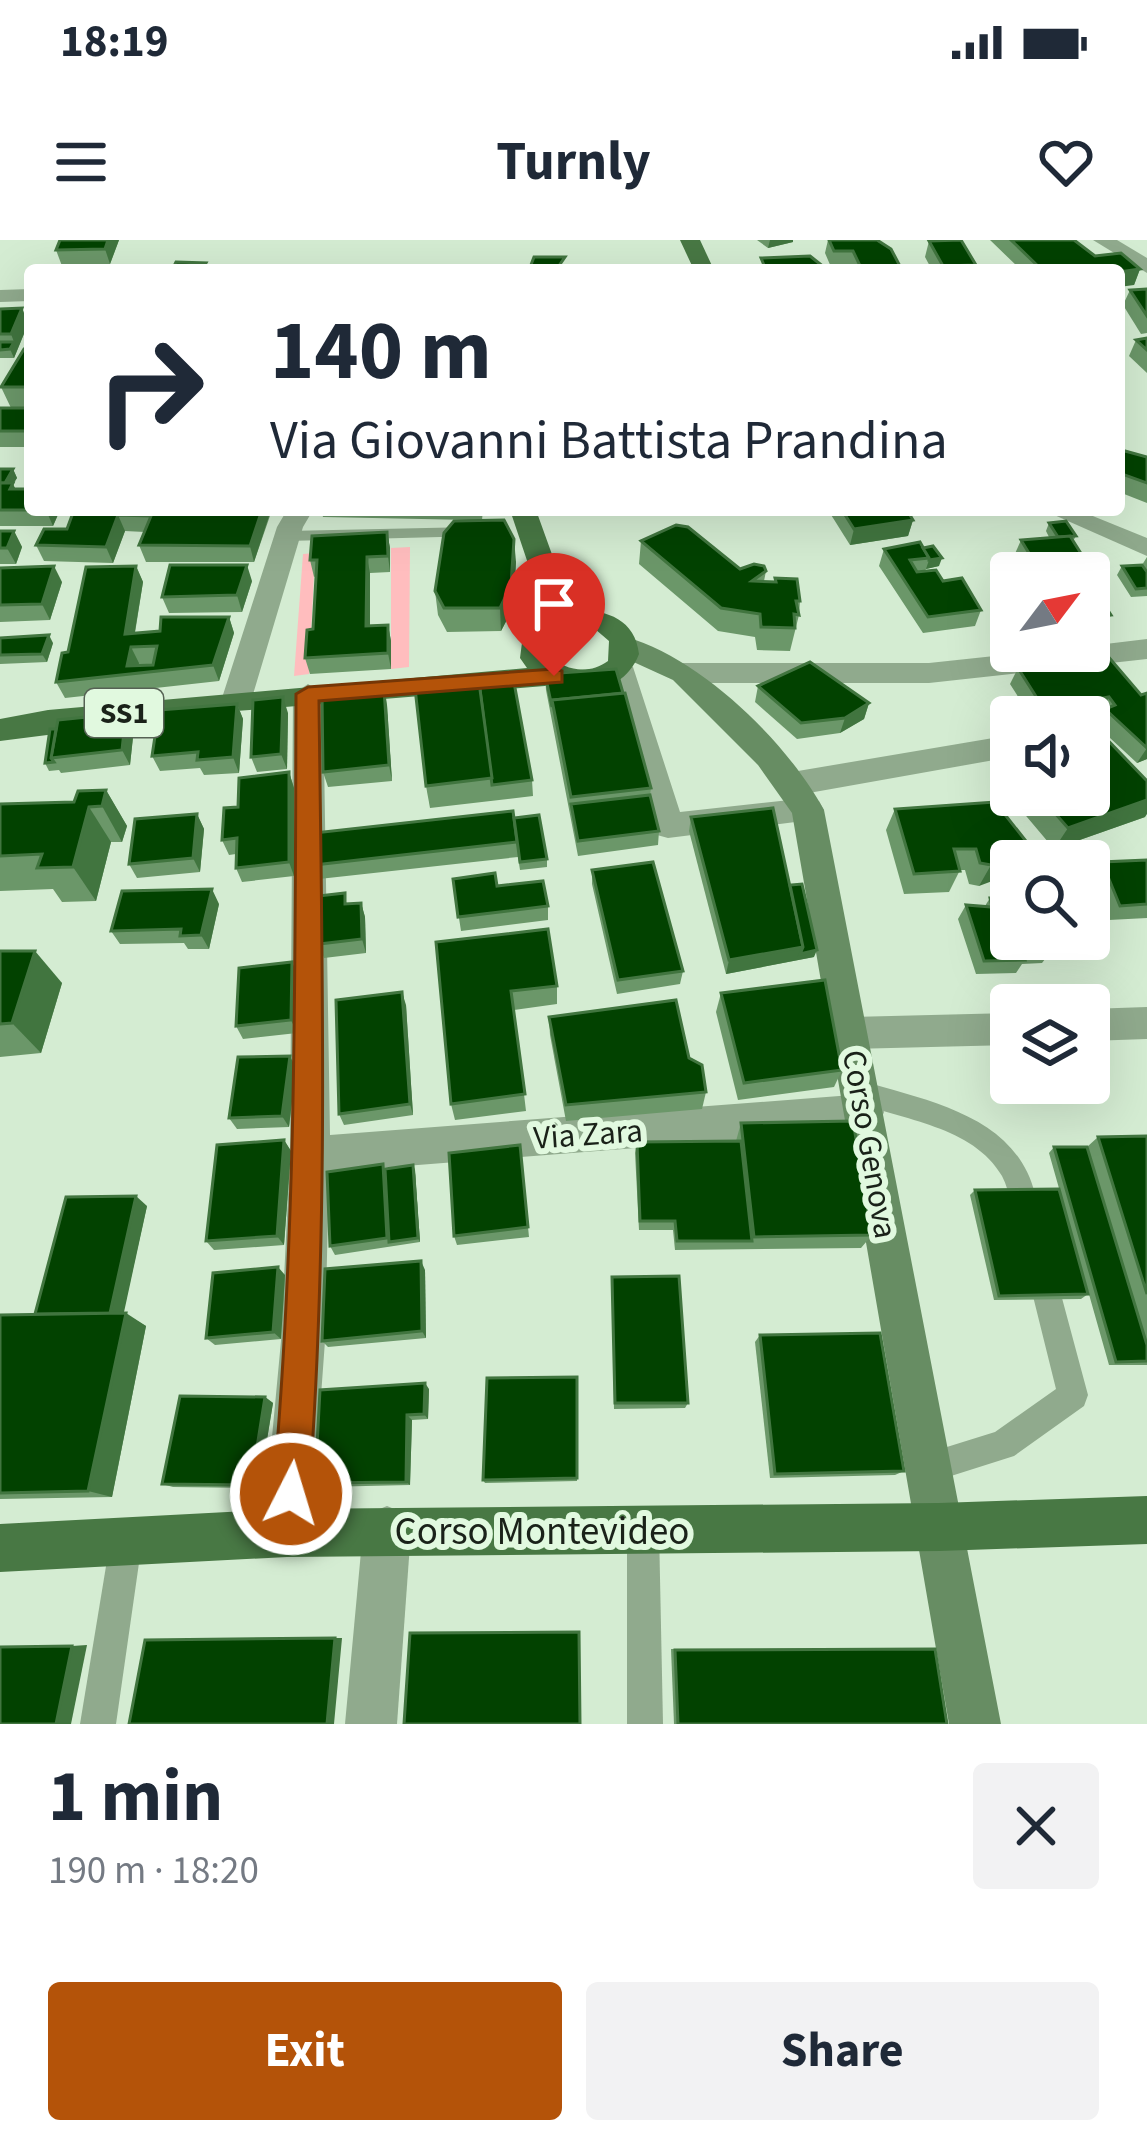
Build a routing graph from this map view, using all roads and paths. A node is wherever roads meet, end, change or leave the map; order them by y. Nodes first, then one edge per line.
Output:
1 (1102, 240) edge
2 (1147, 267) edge
3 (525, 516) edge
4 (1070, 516) edge
5 (290, 521) edge
6 (487, 532) edge
7 (1147, 548) edge
8 (562, 620) junction
9 (1147, 649) edge
10 (623, 657) junction
11 (683, 673) junction
12 (554, 676) junction
13 (308, 694) junction
14 (236, 701) junction
15 (4, 730) edge
16 (990, 751) edge
17 (800, 797) junction
18 (1147, 1023) edge
19 (1110, 1024) edge
20 (990, 1029) edge
21 (851, 1033) junction
22 (864, 1103) junction
23 (310, 1155) junction
24 (929, 1467) junction
25 (1147, 1520) edge
26 (940, 1527) junction
27 (643, 1529) junction
28 (387, 1530) junction
29 (287, 1533) junction
30 (126, 1542) junction
31 (0, 1548) edge
32 (98, 1724) edge
33 (371, 1724) edge
34 (645, 1724) edge
35 (975, 1724) edge

1 - 2 street
3 - 8 main road
4 - 7 street
5 - 6 lane
5 - 14 street
8 - 10 main road
8 - 12 main road
9 - 11 street
10 - 11 main road
10 - 12 main road
10 - 17 street
11 - 17 main road
12 - 13 main road, SS1
13 - 14 main road, SS1
13 - 23 street
14 - 15 main road, SS1
16 - 17 street
17 - 21 main road, Corso Genova
18 - 19 street
20 - 21 street
21 - 22 main road, Corso Genova
22 - 23 street, Via Zara
22 - 24 main road, Corso Genova
22 - 24 lane
23 - 29 street
24 - 26 main road, Corso Genova
25 - 26 main road, Corso Montevideo
26 - 27 main road, Corso Montevideo
26 - 35 main road, Corso Genova
27 - 28 main road, Corso Montevideo
27 - 34 lane
28 - 29 main road, Corso Montevideo
28 - 33 street
29 - 30 main road, Corso Montevideo
30 - 31 main road, Corso Montevideo
30 - 32 lane

